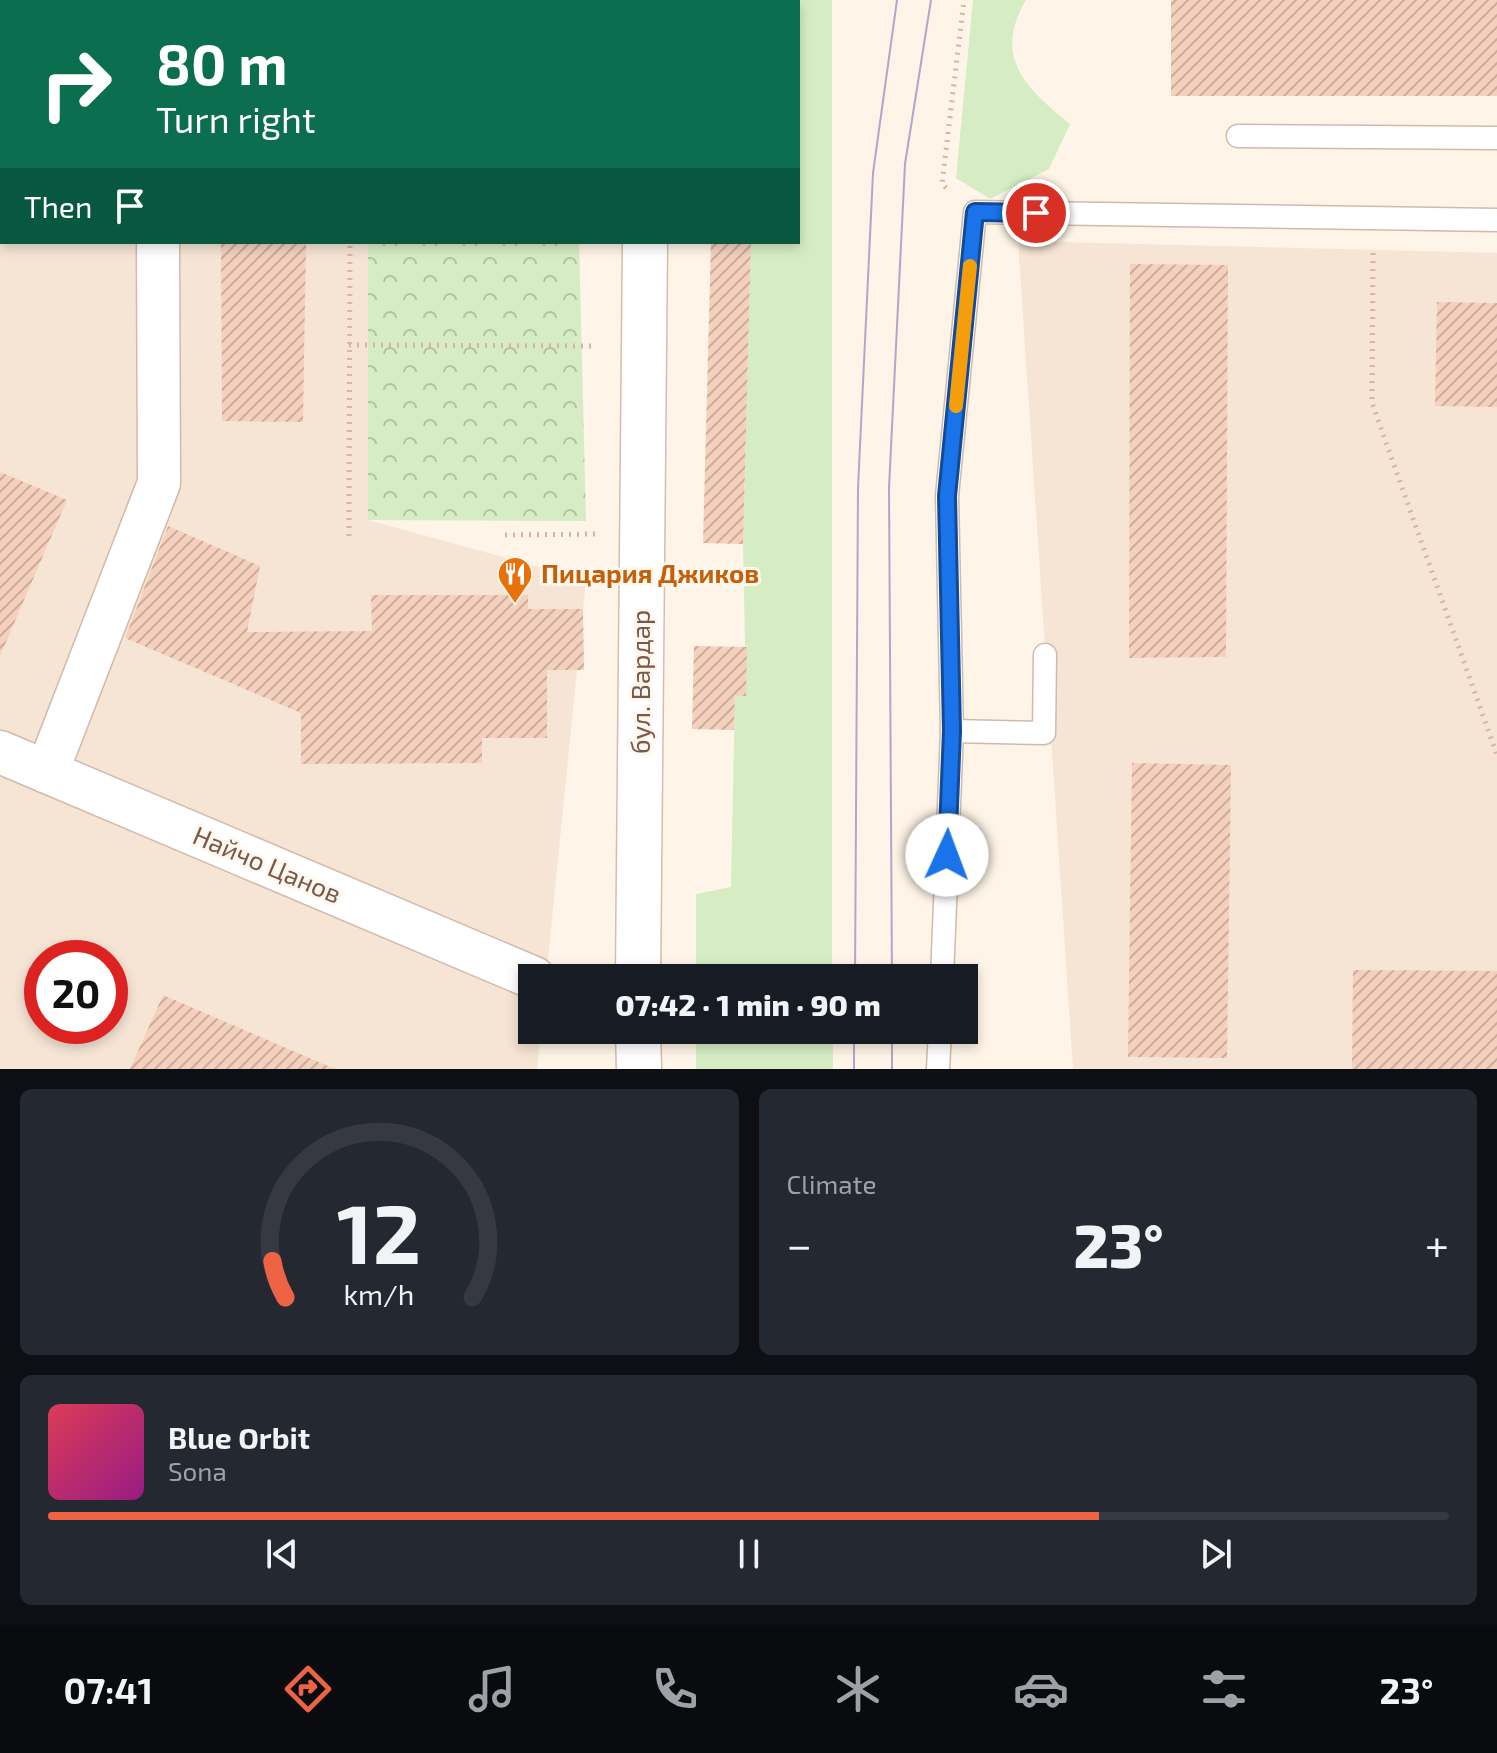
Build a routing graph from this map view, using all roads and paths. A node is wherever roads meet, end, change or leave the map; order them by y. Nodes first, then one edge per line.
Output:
1 (964, 0) edge
2 (1238, 136) dead end
3 (1497, 138) edge
4 (975, 212) junction
5 (1373, 217) junction
6 (1497, 220) edge
7 (158, 244) edge
8 (350, 244) edge
9 (645, 244) edge
10 (349, 345) junction
11 (603, 346) dead end
12 (605, 534) dead end
13 (505, 535) dead end
14 (349, 536) dead end
15 (1045, 655) dead end
16 (952, 731) junction
17 (0, 752) edge
18 (1497, 755) edge
19 (47, 772) junction
20 (638, 964) edge
21 (943, 964) edge
22 (518, 971) edge
23 (638, 1044) edge
24 (939, 1044) edge
25 (639, 1069) edge
26 (938, 1069) edge

1 - 4 path
2 - 3 lane
4 - 5 lane
4 - 16 lane
5 - 6 lane
5 - 18 path
7 - 19 street
8 - 10 path
9 - 20 street, бул. Вардар
10 - 11 path
10 - 14 path
12 - 13 path
15 - 16 lane
16 - 21 lane
17 - 19 street, Найчо Цанов
19 - 22 street, Найчо Цанов
23 - 25 street
24 - 26 lane

